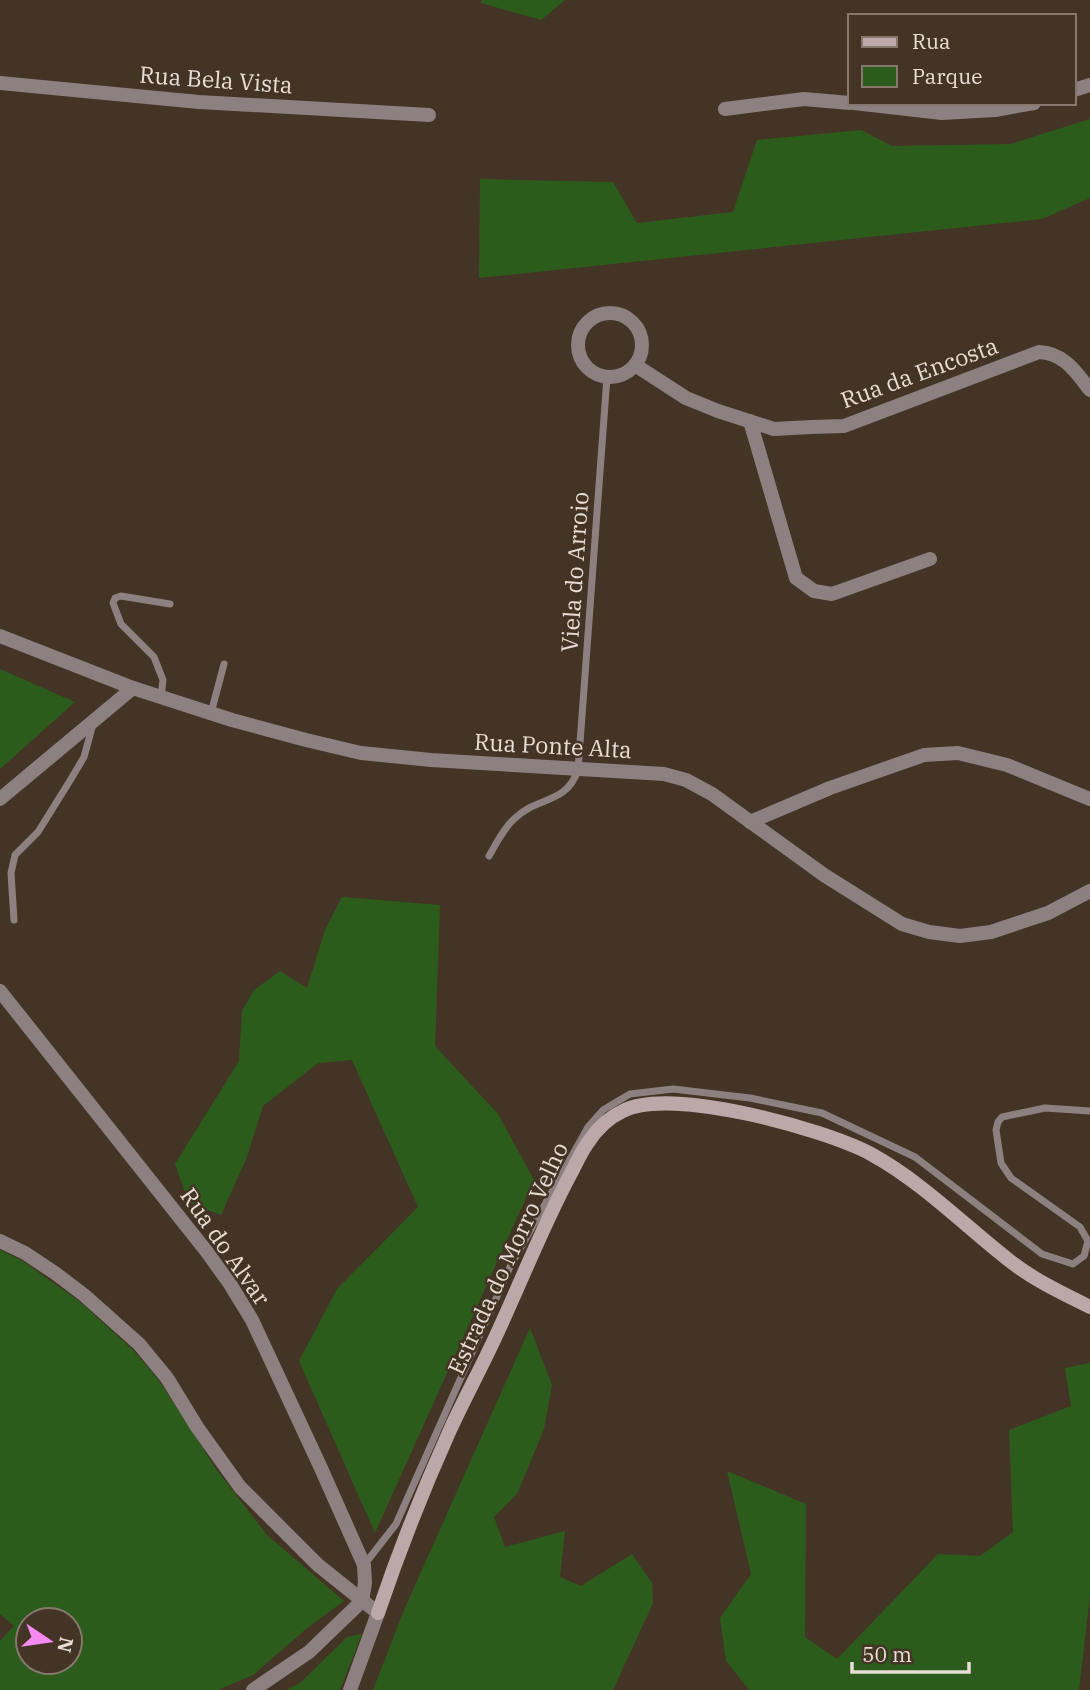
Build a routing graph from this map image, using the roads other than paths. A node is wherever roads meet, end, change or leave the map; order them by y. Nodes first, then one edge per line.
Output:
1 (0, 83) edge
2 (848, 103) edge
3 (870, 105) edge
4 (1023, 105) edge
5 (725, 109) dead end
6 (429, 115) dead end
7 (635, 366) junction
8 (607, 377) junction
9 (1090, 390) edge
10 (750, 421) junction
11 (930, 559) dead end
12 (170, 604) dead end
13 (0, 636) edge
14 (224, 664) dead end
15 (133, 688) junction
16 (160, 697) junction
17 (212, 713) junction
18 (94, 720) junction
19 (578, 770) junction
20 (0, 799) edge
21 (1090, 799) edge
22 (750, 822) junction
23 (489, 856) dead end
24 (1090, 891) edge
25 (14, 920) dead end
26 (0, 991) edge
27 (1090, 1111) edge
28 (0, 1241) edge
29 (1090, 1307) edge
30 (364, 1565) junction
31 (362, 1601) junction
32 (378, 1613) junction
33 (253, 1690) edge
34 (350, 1690) edge

1 - 6 street, Rua Bela Vista
2 - 5 street
3 - 4 street
7 - 8 street
7 - 8 street
7 - 10 street, Rua da Encosta
8 - 19 lane, Viela do Arroio
9 - 10 street, Rua da Encosta
10 - 11 street
12 - 16 lane
13 - 15 street, Rua Ponte Alta
14 - 17 lane
15 - 16 street, Rua Ponte Alta
15 - 18 street
16 - 17 street, Rua Ponte Alta
17 - 19 street, Rua Ponte Alta
18 - 20 street
18 - 25 lane
19 - 22 street, Rua Ponte Alta
19 - 23 lane
21 - 22 street
22 - 24 street, Rua Ponte Alta
26 - 30 street, Rua do Alvar
27 - 30 lane
28 - 31 street
29 - 32 street, Estrada do Morro Velho
30 - 31 street, Rua do Alvar
31 - 32 street
31 - 33 street
32 - 34 street

